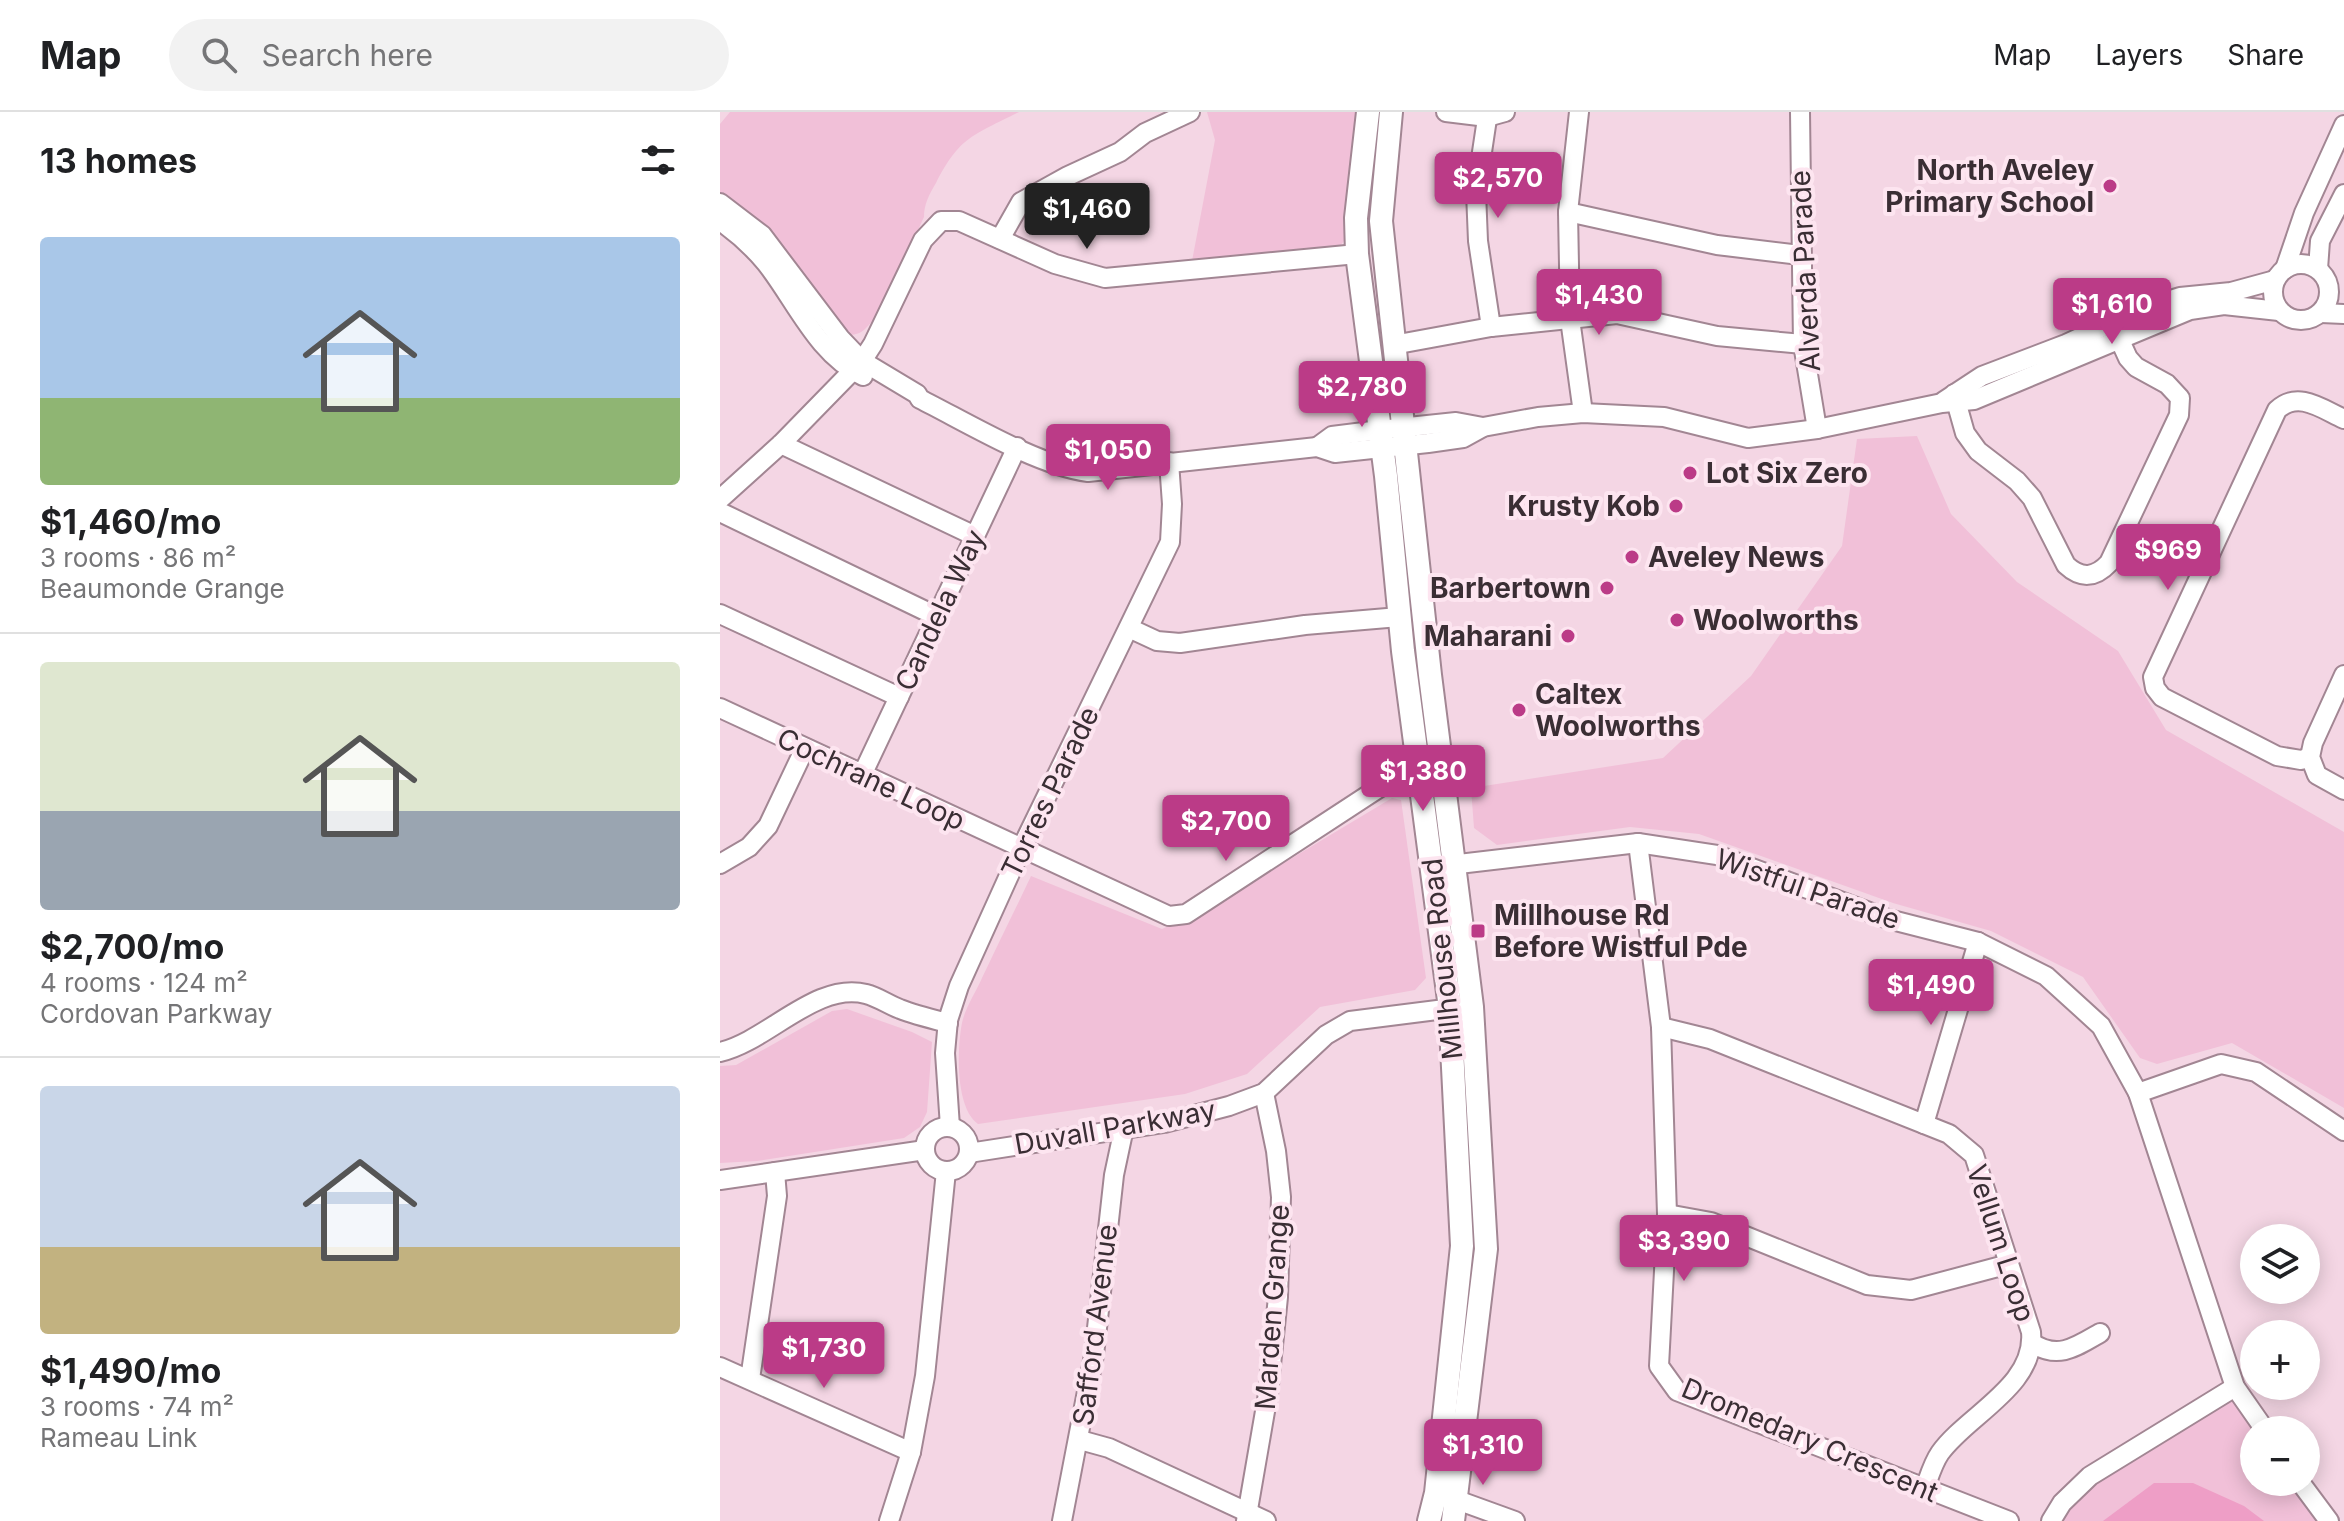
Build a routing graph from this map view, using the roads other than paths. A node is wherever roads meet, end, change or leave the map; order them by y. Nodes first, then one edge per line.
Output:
1 (1190, 112) edge
2 (1368, 112) edge
3 (1391, 112) edge
4 (1446, 112) edge
5 (1579, 112) edge
6 (1800, 112) edge
7 (1493, 114) edge
8 (2344, 125) edge
9 (2344, 194) edge
10 (720, 203) edge
11 (1568, 212) junction
12 (720, 221) edge
13 (1000, 239) junction
14 (1357, 254) junction
15 (1800, 255) junction
16 (2321, 273) junction
17 (2280, 274) junction
18 (2344, 291) edge
19 (2279, 311) junction
20 (2321, 313) junction
21 (2344, 314) edge
22 (1570, 319) junction
23 (1491, 327) junction
24 (2116, 331) junction
25 (1803, 344) junction
26 (1393, 345) junction
27 (857, 366) junction
28 (1951, 399) junction
29 (1583, 413) junction
30 (2344, 419) edge
31 (1817, 429) junction
32 (1392, 437) junction
33 (781, 444) junction
34 (1017, 447) junction
35 (1169, 462) junction
36 (720, 499) edge
37 (720, 512) edge
38 (975, 536) junction
39 (720, 614) edge
40 (936, 616) junction
41 (1399, 617) junction
42 (1129, 628) junction
43 (2344, 675) edge
44 (899, 697) junction
45 (720, 708) edge
46 (805, 748) junction
47 (2310, 757) junction
48 (863, 773) junction
49 (1420, 775) junction
50 (2344, 790) edge
51 (1638, 843) junction
52 (1021, 849) junction
53 (720, 864) edge
54 (1443, 866) junction
55 (1978, 942) junction
56 (1461, 1007) junction
57 (948, 1023) junction
58 (1661, 1027) junction
59 (720, 1052) edge
60 (1264, 1093) junction
61 (2138, 1093) junction
62 (1924, 1124) junction
63 (950, 1127) junction
64 (1124, 1128) junction
65 (2344, 1131) edge
66 (925, 1150) junction
67 (969, 1153) junction
68 (946, 1171) junction
69 (775, 1172) junction
70 (720, 1180) edge
71 (1667, 1214) junction
72 (1462, 1246) junction
73 (1486, 1249) junction
74 (2009, 1264) junction
75 (2100, 1333) dead end
76 (2032, 1343) junction
77 (720, 1367) edge
78 (750, 1379) junction
79 (2235, 1387) junction
80 (2255, 1416) edge
81 (1080, 1440) junction
82 (911, 1452) junction
83 (1925, 1488) junction
84 (1436, 1493) junction
85 (2310, 1496) edge
86 (1455, 1511) edge
87 (1247, 1517) edge
88 (889, 1521) edge
89 (1062, 1521) edge
90 (1266, 1521) edge
91 (1429, 1521) edge
92 (1515, 1521) edge
93 (2009, 1521) edge
94 (2051, 1521) edge
95 (2329, 1521) edge

1 - 13 street
2 - 14 main road, Millhouse Road
3 - 26 main road, Millhouse Road
4 - 7 street
5 - 11 street
6 - 15 street, Alverda Parade
7 - 23 street
8 - 17 street
9 - 16 street
10 - 27 street
11 - 15 street
11 - 22 street
12 - 27 street
13 - 14 street
13 - 27 street
14 - 32 main road, Millhouse Road
15 - 25 street, Alverda Parade
16 - 17 street
16 - 18 street
16 - 20 street
17 - 19 street
17 - 24 street
19 - 20 street
19 - 24 street
20 - 21 street
22 - 23 street
22 - 25 street
22 - 29 street
23 - 26 street
24 - 28 street
24 - 28 street
25 - 31 street, Alverda Parade
26 - 32 main road, Millhouse Road
27 - 33 street
27 - 34 street
28 - 31 street
29 - 31 street
29 - 32 street
30 - 47 street
32 - 35 street
32 - 41 main road, Millhouse Road
32 - 54 main road, Millhouse Road
33 - 36 street
33 - 38 street
34 - 35 street
34 - 38 street, Candela Way
35 - 42 street, Torres Parade
37 - 40 street
38 - 40 street, Candela Way
39 - 44 street
40 - 44 street, Candela Way
41 - 42 street
41 - 49 main road, Millhouse Road
42 - 52 street, Torres Parade
43 - 47 street
44 - 48 street, Candela Way
45 - 46 street, Cochrane Loop
46 - 48 street, Cochrane Loop
46 - 53 street
47 - 50 street
48 - 52 street, Cochrane Loop
49 - 52 street, Cochrane Loop
49 - 54 main road, Millhouse Road
51 - 54 street, Wistful Parade
51 - 55 street, Wistful Parade
51 - 58 street, Dromedary Crescent
52 - 57 street, Torres Parade
54 - 56 main road, Millhouse Road
55 - 61 street, Wistful Parade
55 - 62 street
56 - 60 street, Duvall Parkway
56 - 72 main road, Millhouse Road
56 - 73 main road, Millhouse Road
57 - 59 street
57 - 63 street, Torres Parade
58 - 62 street, Vellum Loop
58 - 71 street, Dromedary Crescent
60 - 64 street, Duvall Parkway
60 - 87 street, Marden Grange
61 - 65 street
61 - 79 street, Wistful Parade
62 - 74 street, Vellum Loop
63 - 66 street
63 - 67 street
64 - 67 street, Duvall Parkway
64 - 81 street, Safford Avenue
66 - 68 street
66 - 69 street
67 - 68 street
68 - 82 street
69 - 70 street
69 - 78 street
71 - 74 street
71 - 83 street, Dromedary Crescent
72 - 73 main road
72 - 84 main road, Millhouse Road
73 - 86 main road, Millhouse Road
74 - 76 street, Vellum Loop
75 - 76 street
76 - 83 street, Vellum Loop
77 - 78 street
78 - 82 street
79 - 80 street, Wistful Parade
79 - 94 street
81 - 87 street
81 - 89 street, Safford Avenue
82 - 88 street
83 - 93 street, Dromedary Crescent
84 - 86 street
84 - 91 main road, Millhouse Road
85 - 95 street
86 - 92 street
87 - 90 street

